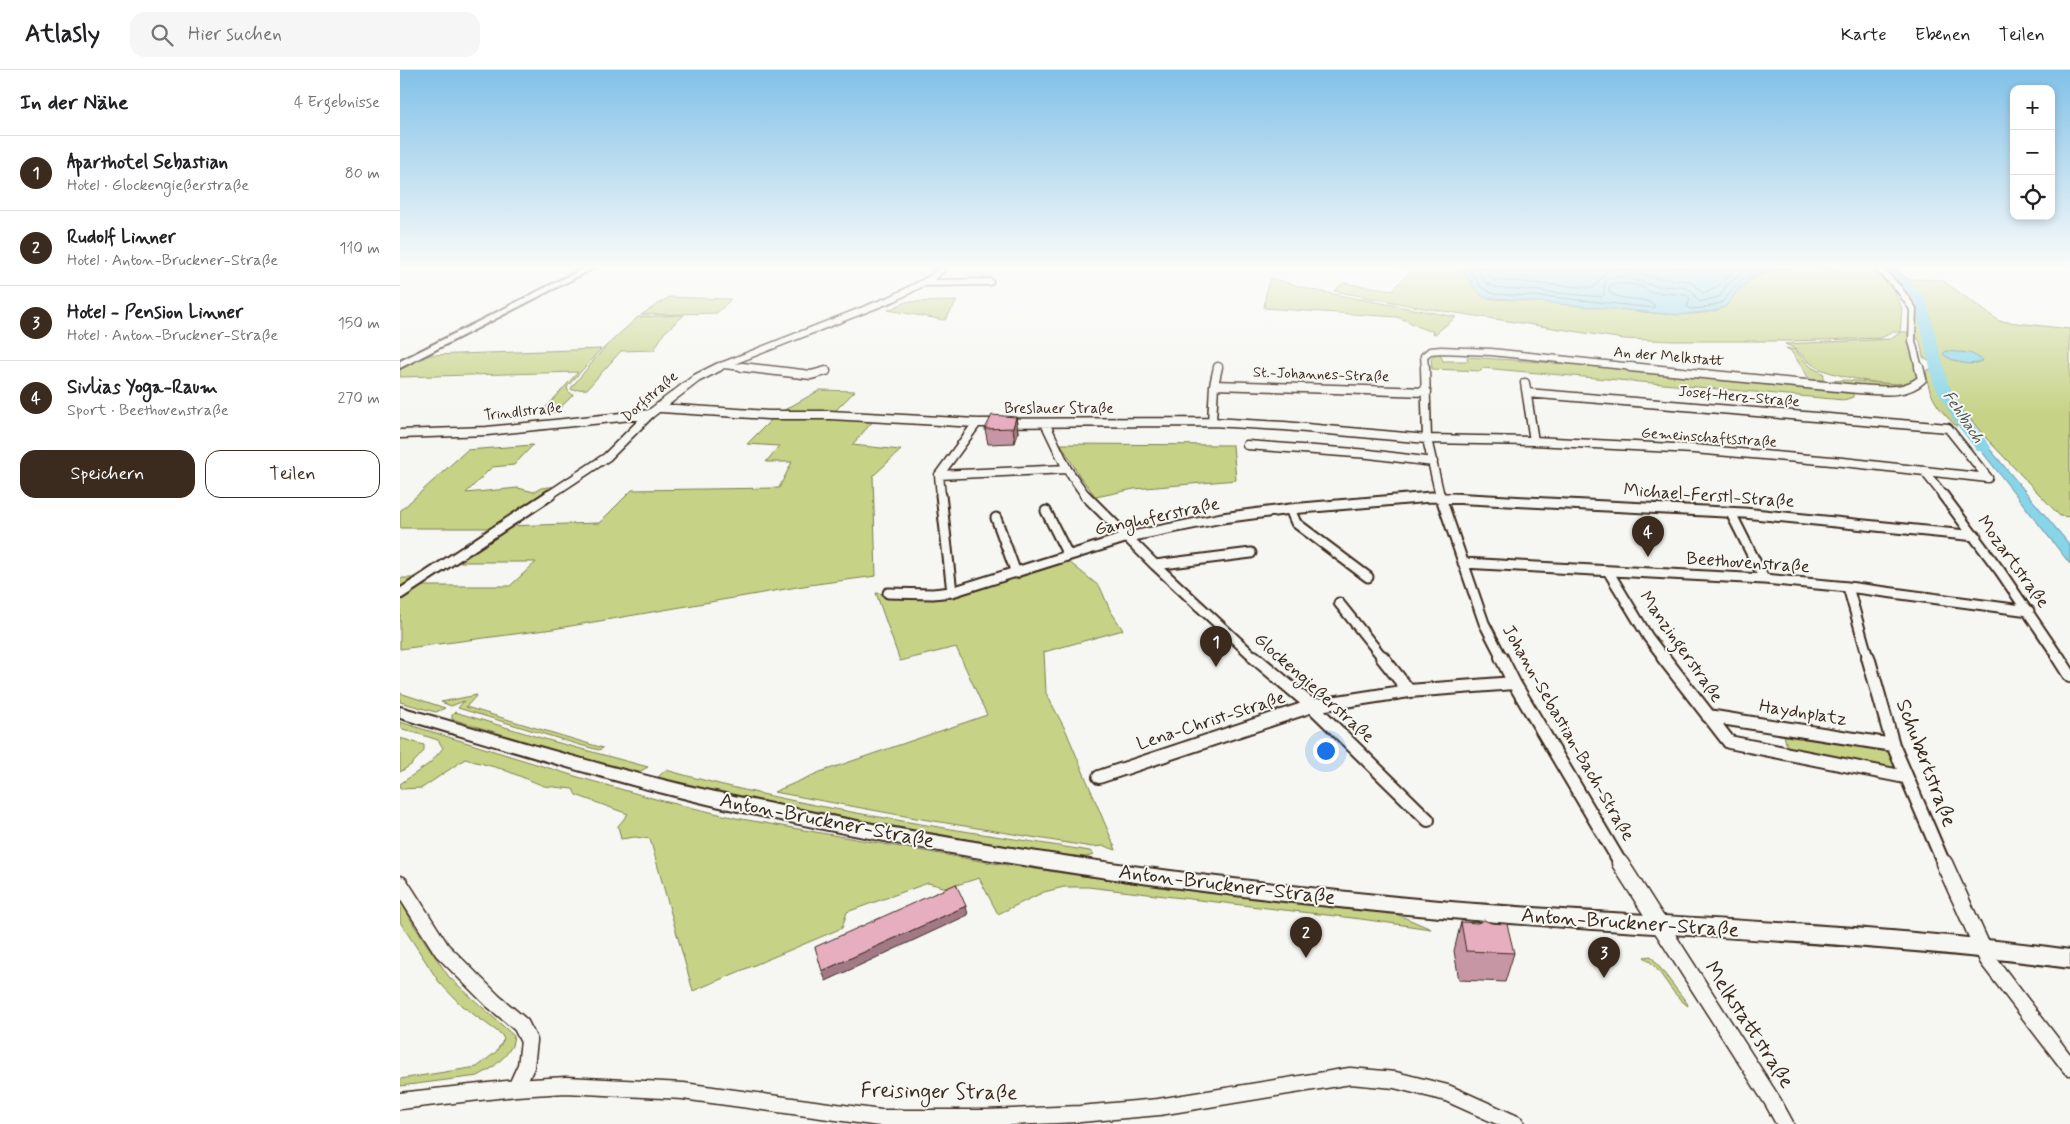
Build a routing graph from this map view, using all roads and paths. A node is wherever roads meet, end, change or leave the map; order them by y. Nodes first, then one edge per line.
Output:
1 (496, 316) edge
2 (847, 316) edge
3 (1914, 316) edge
4 (1430, 351) joint
5 (400, 365) edge
6 (722, 365) junction
7 (1218, 368) dead end
8 (826, 371) dead end
9 (1525, 383) dead end
10 (1214, 385) junction
11 (1427, 392) junction
12 (1527, 393) junction
13 (661, 408) junction
14 (650, 414) junction
15 (978, 422) junction
16 (1212, 422) junction
17 (1045, 423) junction
18 (400, 434) edge
19 (1427, 439) junction
20 (1534, 441) junction
21 (1246, 445) dead end
22 (1433, 462) junction
23 (1067, 469) junction
24 (1924, 471) junction
25 (939, 475) junction
26 (1988, 478) joint
27 (1440, 497) junction
28 (1290, 509) junction
29 (1046, 510) dead end
30 (1732, 513) junction
31 (996, 518) dead end
32 (1976, 536) junction
33 (1128, 537) junction
34 (1252, 553) dead end
35 (1068, 555) junction
36 (1463, 564) junction
37 (1154, 565) junction
38 (1608, 570) junction
39 (1016, 573) junction
40 (1368, 577) dead end
41 (1764, 579) junction
42 (1848, 587) junction
43 (888, 592) dead end
44 (952, 592) junction
45 (400, 594) edge
46 (1339, 603) dead end
47 (2029, 611) junction
48 (2070, 676) edge
49 (1514, 683) junction
50 (1409, 691) junction
51 (1312, 706) junction
52 (400, 712) edge
53 (1708, 716) junction
54 (1893, 745) junction
55 (1099, 777) dead end
56 (1905, 777) junction
57 (1428, 820) dead end
58 (400, 884) edge
59 (1659, 925) junction
60 (1982, 948) junction
61 (2070, 959) edge
62 (2070, 1067) edge
63 (516, 1088) junction
64 (400, 1101) edge
65 (1516, 1124) edge
66 (1785, 1124) edge

1 - 5 street
2 - 6 street, Dorfstraße
3 - 4 street, An der Melkstatt
4 - 11 street, Johann-Sebastian-Bach-Straße
6 - 8 street
6 - 13 street, Dorfstraße
7 - 10 street
9 - 12 street
10 - 11 street, St.-Johannes-Straße
10 - 16 street
11 - 19 street, Johann-Sebastian-Bach-Straße
12 - 20 street
12 - 26 street, Josef-Herz-Straße
13 - 14 street, Dorfstraße
13 - 15 street, Breslauer Straße
14 - 18 street, Trindlstraße
14 - 45 street, Dorfstraße
15 - 17 street, Breslauer Straße
15 - 25 street
16 - 17 street, Breslauer Straße
16 - 19 street, Breslauer Straße
17 - 23 street, Glockengießerstraße
19 - 20 street, Gemeinschaftsstraße
19 - 22 street, Johann-Sebastian-Bach-Straße
20 - 24 street, Gemeinschaftsstraße
21 - 22 street
22 - 27 street, Johann-Sebastian-Bach-Straße
23 - 25 street
23 - 33 street, Glockengießerstraße
24 - 26 street, Gemeinschaftsstraße
24 - 32 street, Mozartstraße
25 - 44 street
27 - 28 street, Ganghoferstraße
27 - 30 street, Michael-Ferstl-Straße
27 - 36 street, Johann-Sebastian-Bach-Straße
28 - 33 street, Ganghoferstraße
28 - 40 street
29 - 35 street
30 - 32 street, Michael-Ferstl-Straße
30 - 41 street
31 - 39 street
32 - 47 street, Mozartstraße
33 - 35 street, Ganghoferstraße
33 - 37 street, Glockengießerstraße
34 - 37 street
35 - 39 street, Ganghoferstraße
36 - 38 street, Beethovenstraße
36 - 49 street, Johann-Sebastian-Bach-Straße
37 - 51 street, Glockengießerstraße
38 - 41 street, Beethovenstraße
38 - 53 street, Manzingerstraße
39 - 44 street, Ganghoferstraße
41 - 42 street, Beethovenstraße
42 - 47 street, Beethovenstraße
42 - 54 street, Schubertstraße
43 - 44 street, Ganghoferstraße
46 - 50 street
47 - 48 street, Mozartstraße
49 - 50 street, Lena-Christ-Straße
49 - 59 street, Johann-Sebastian-Bach-Straße
50 - 51 street, Lena-Christ-Straße
51 - 55 street, Lena-Christ-Straße
51 - 57 street, Glockengießerstraße
52 - 59 main road, Anton-Bruckner-Straße
53 - 54 street, Haydnplatz
53 - 56 street, Manzingerstraße
54 - 56 street, Schubertstraße
56 - 60 street, Schubertstraße
58 - 63 street
59 - 60 street, Anton-Bruckner-Straße
59 - 66 street, Melkstattstraße
60 - 61 street, Anton-Bruckner-Straße
60 - 62 street, Schubertstraße
63 - 64 street, Freisinger Straße
63 - 65 street, Freisinger Straße

